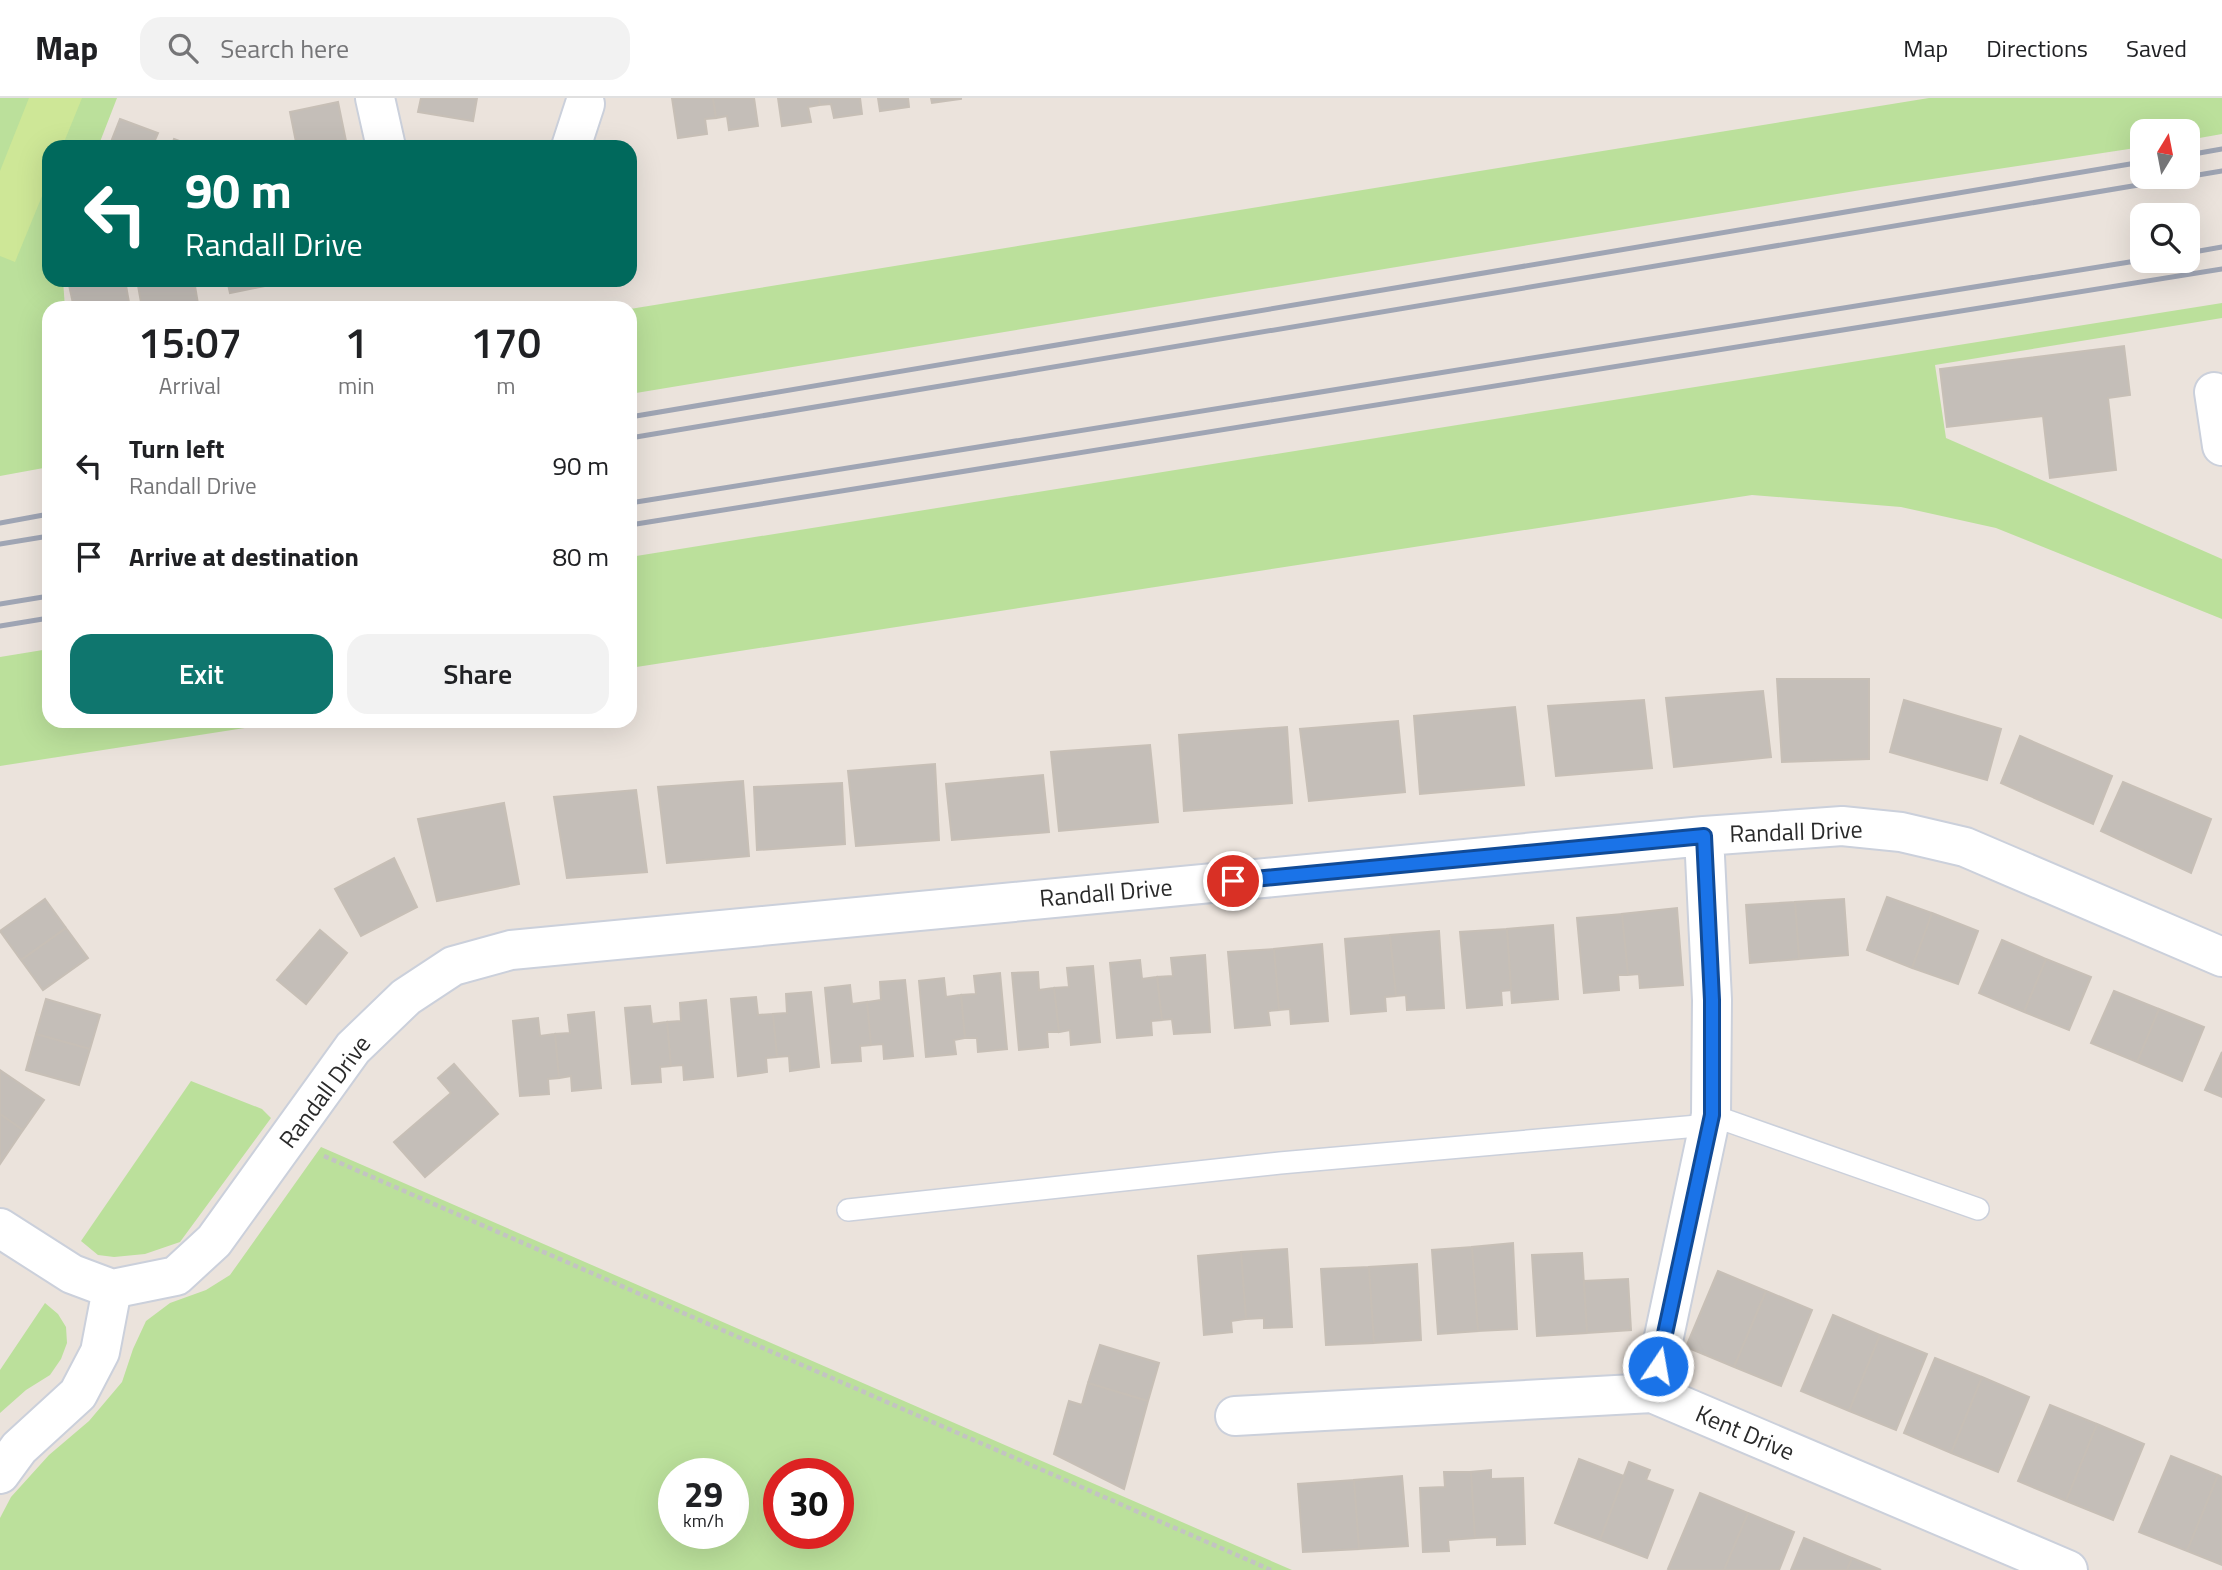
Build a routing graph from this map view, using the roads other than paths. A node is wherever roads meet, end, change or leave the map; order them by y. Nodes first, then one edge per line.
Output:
1 (375, 98) edge
2 (585, 104) dead end
3 (384, 140) edge
4 (572, 140) edge
5 (2214, 393) dead end
6 (2222, 446) edge
7 (1704, 836) junction
8 (2222, 957) edge
9 (1710, 1120) junction
10 (1978, 1209) dead end
11 (848, 1210) dead end
12 (0, 1228) edge
13 (111, 1289) junction
14 (1652, 1393) junction
15 (1235, 1416) dead end
16 (0, 1474) edge
17 (2068, 1570) edge

1 - 3 street
2 - 4 street
5 - 6 street
7 - 8 street, Randall Drive
7 - 9 street
7 - 13 street, Randall Drive
9 - 10 lane
9 - 11 lane
9 - 14 street
12 - 13 street
13 - 16 street
14 - 15 street, Kent Drive
14 - 17 street, Kent Drive

